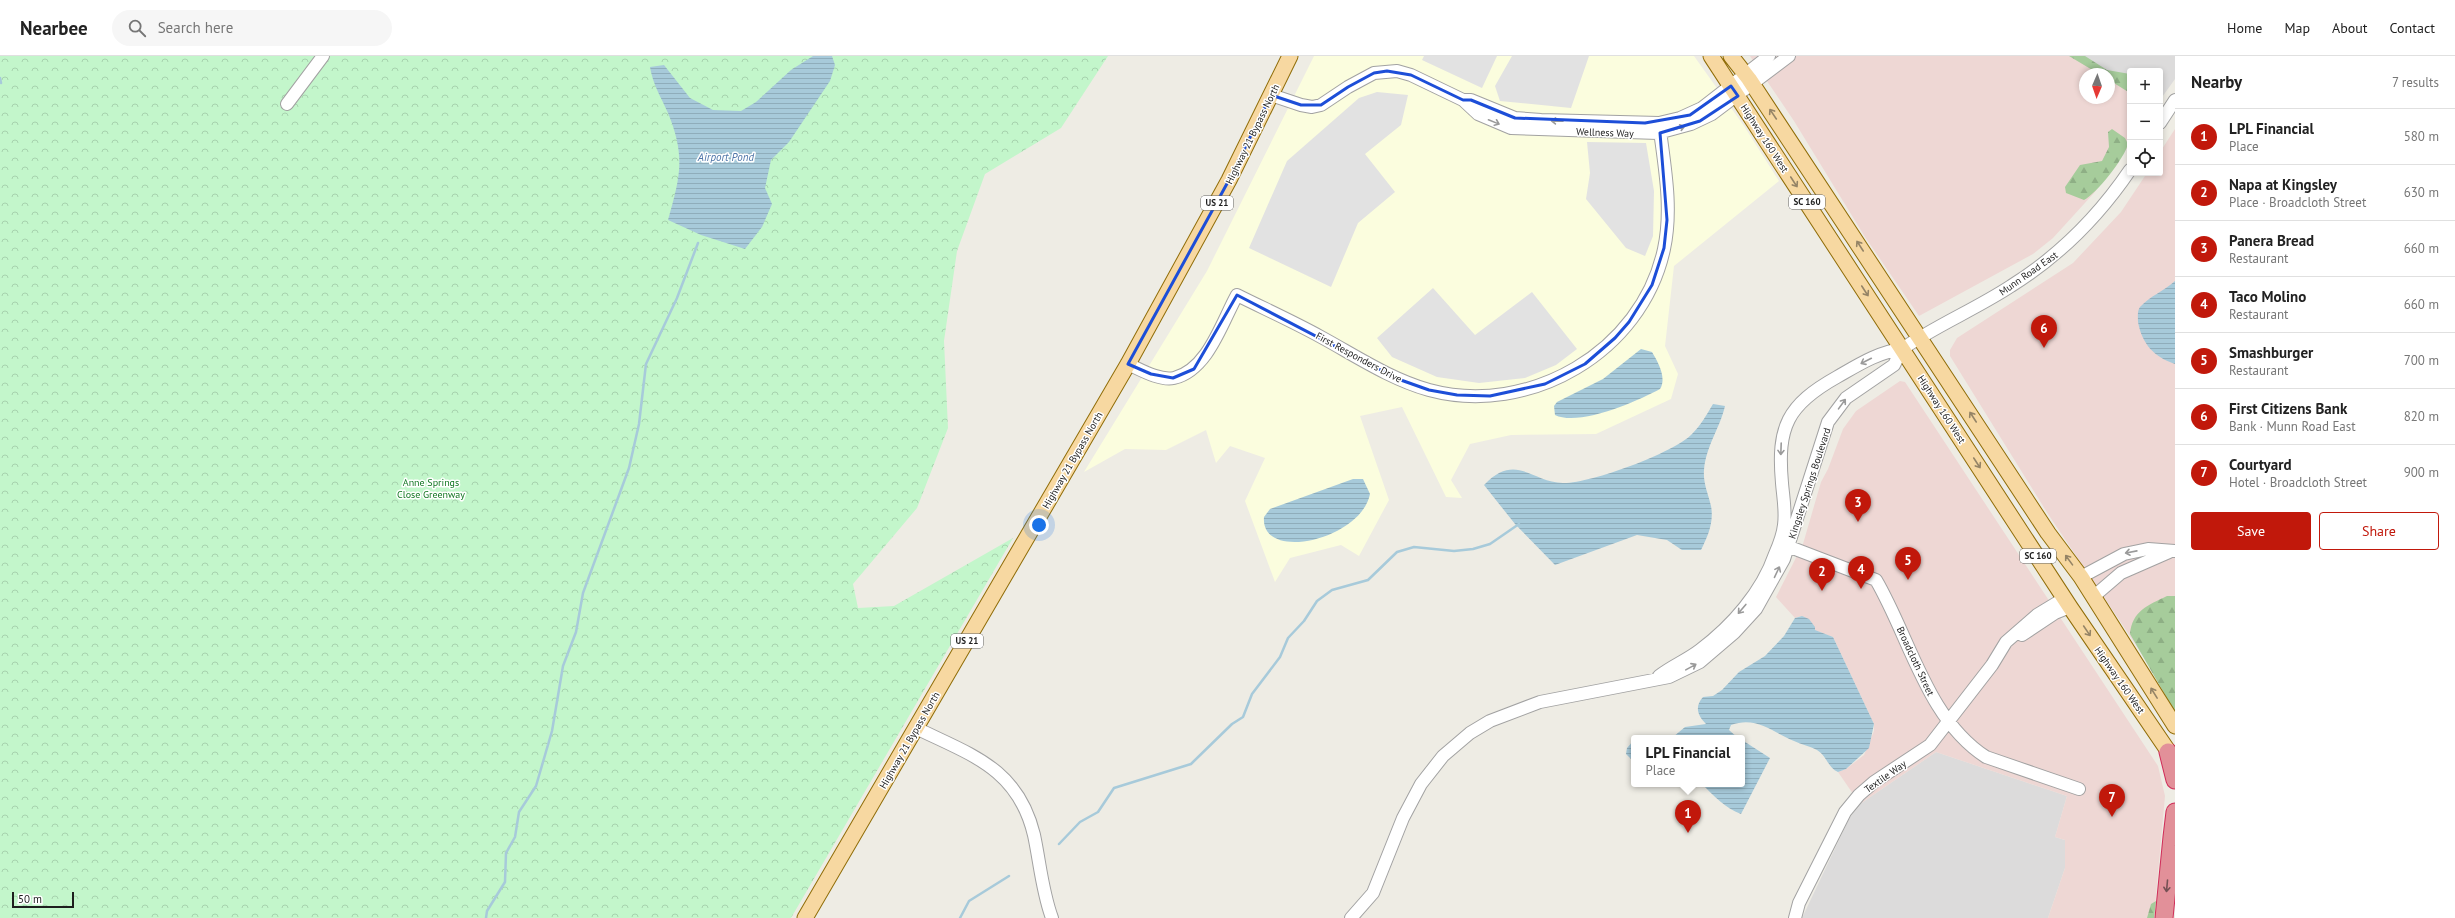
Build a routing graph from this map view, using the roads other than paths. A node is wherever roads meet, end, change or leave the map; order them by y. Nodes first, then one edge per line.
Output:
1 (323, 56) edge
2 (1290, 56) edge
3 (1711, 56) edge
4 (1731, 56) edge
5 (1769, 56) edge
6 (1790, 56) edge
7 (1741, 85) junction
8 (1271, 95) junction
9 (2175, 100) edge
10 (288, 104) dead end
11 (2163, 118) edge
12 (1659, 128) junction
13 (2127, 174) edge
14 (1920, 337) junction
15 (1902, 349) junction
16 (1128, 364) junction
17 (1784, 545) junction
18 (2172, 551) edge
19 (2081, 577) junction
20 (2093, 597) junction
21 (2068, 603) junction
22 (1950, 720) junction
23 (2175, 726) edge
24 (916, 728) junction
25 (2172, 757) edge
26 (2175, 780) edge
27 (2079, 789) dead end
28 (2175, 812) edge
29 (2173, 836) edge
30 (804, 918) edge
31 (1052, 918) edge
32 (1351, 918) edge
33 (1795, 918) edge
34 (2164, 918) edge

1 - 10 street
2 - 8 main road, Highway 21 Bypass North / US 21
3 - 7 main road, Highway 160 West / SC 160
4 - 7 main road, Highway 160 West / SC 160
5 - 7 street
6 - 7 street
7 - 12 street, Wellness Way
14 -> 7 main road, Highway 160 West / SC 160
7 -> 15 main road, Highway 160 West / SC 160
8 - 12 street, Wellness Way
8 - 16 main road, Highway 21 Bypass North / US 21
9 - 11 street
12 - 16 street, First Responders Drive
13 - 14 street, Munn Road East
14 - 15 street, Munn Road East
19 -> 14 main road, Highway 160 West / SC 160
17 -> 15 street, Kingsley Springs Boulevard
15 -> 17 street, Kingsley Springs Boulevard
15 -> 21 main road, Highway 160 West / SC 160
16 - 24 main road, Highway 21 Bypass North / US 21
17 - 22 street, Broadcloth Street
17 - 32 street, Kingsley Springs Boulevard
18 -> 19 street
18 - 20 street
19 - 20 main road, Highway 160 West / SC 160
23 -> 20 main road, Highway 160 West / SC 160
21 - 22 street, Textile Way
21 -> 25 main road, Highway 160 West / SC 160
22 - 27 street, Broadcloth Street
22 - 33 street, Textile Way
24 - 30 main road, Highway 21 Bypass North / US 21
24 - 31 street
25 - 26 highway
28 - 29 highway
29 -> 34 highway

